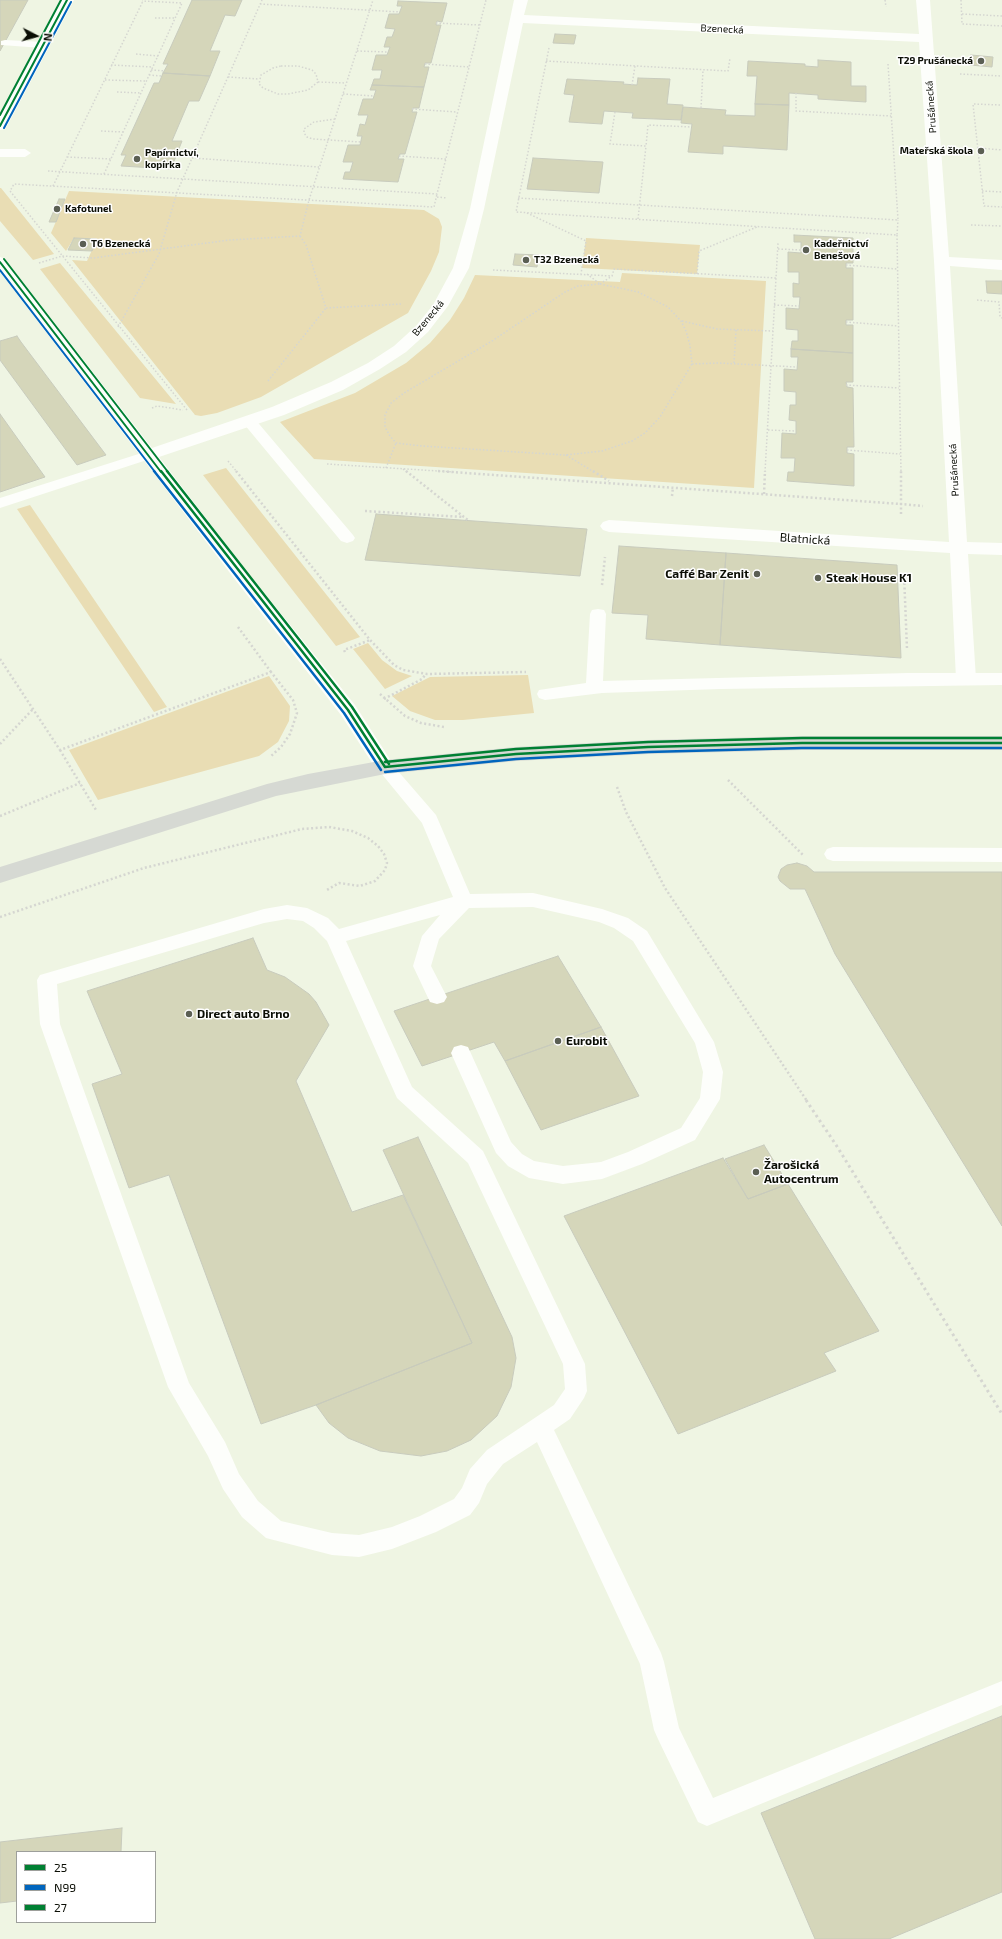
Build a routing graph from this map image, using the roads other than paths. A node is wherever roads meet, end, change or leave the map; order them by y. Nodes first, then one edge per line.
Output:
1 (67, 0) edge
2 (521, 0) edge
3 (924, 0) edge
4 (517, 19) junction
5 (926, 38) junction
6 (4, 43) dead end
7 (43, 45) junction
8 (0, 126) edge
9 (0, 153) edge
10 (25, 154) dead end
11 (942, 261) junction
12 (1002, 265) edge
13 (4, 268) edge
14 (250, 421) junction
15 (148, 455) junction
16 (0, 503) edge
17 (609, 526) dead end
18 (347, 538) dead end
19 (958, 548) junction
20 (1002, 549) edge
21 (598, 614) dead end
22 (966, 679) junction
23 (1002, 679) edge
24 (594, 688) junction
25 (545, 694) dead end
26 (1002, 743) edge
27 (385, 767) junction
28 (833, 854) dead end
29 (1002, 855) edge
30 (0, 875) edge
31 (464, 901) junction
32 (334, 937) junction
33 (437, 997) dead end
34 (462, 1053) dead end
35 (504, 1147) junction
36 (476, 1157) junction
37 (541, 1427) junction
38 (1002, 1693) edge

1 - 7 street
2 - 4 street, Bzenecká
3 - 5 street, Prušánecká
4 - 5 street, Bzenecká
4 - 14 street, Bzenecká
5 - 11 street, Prušánecká
6 - 7 lane
7 - 8 street
9 - 10 lane
11 - 12 street
11 - 19 street, Prušánecká
13 - 15 street
14 - 15 street, Bzenecká
14 - 18 lane
15 - 16 lane
15 - 27 street
17 - 19 street, Blatnická
19 - 20 street, Blatnická
19 - 22 street, Prušánecká
21 - 24 lane
22 - 23 lane
22 - 24 lane
24 - 25 lane
26 - 27 main road
27 - 30 main road
27 - 31 lane
28 - 29 lane
31 - 32 lane
31 - 33 lane
31 - 35 lane
32 - 36 lane
32 - 37 lane
34 - 35 lane
35 - 36 lane
36 - 37 lane
37 - 38 lane

